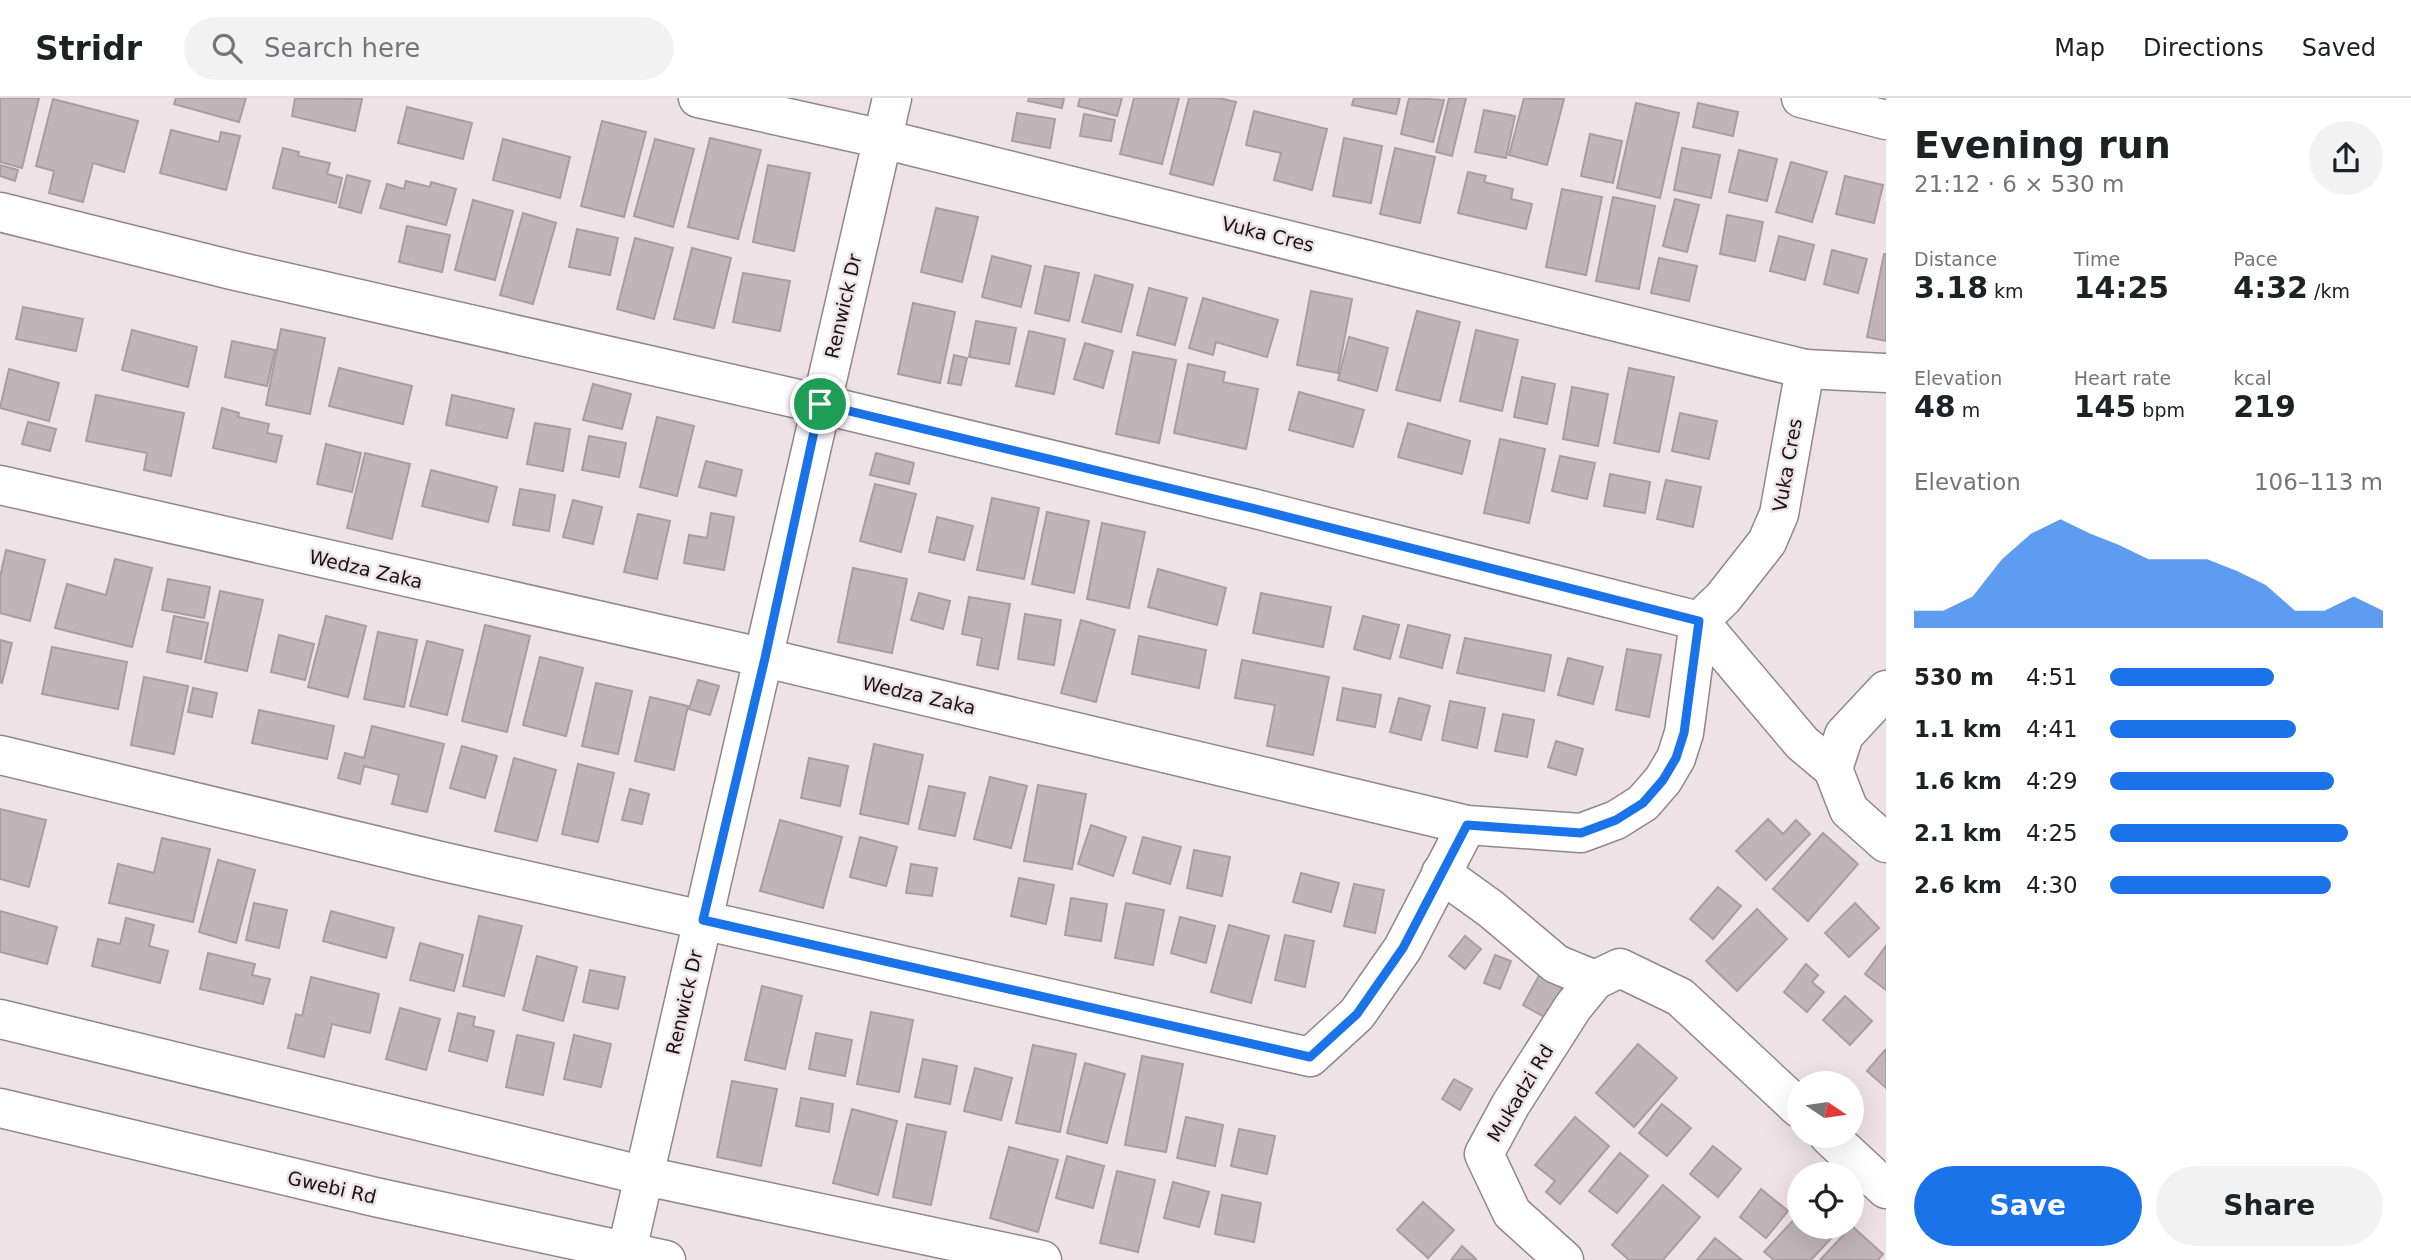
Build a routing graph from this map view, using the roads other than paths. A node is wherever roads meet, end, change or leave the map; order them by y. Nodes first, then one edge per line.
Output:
1 (698, 98) edge
2 (892, 98) edge
3 (1801, 98) edge
4 (1886, 120) edge
5 (883, 139) junction
6 (0, 212) edge
7 (1805, 369) junction
8 (1886, 373) edge
9 (820, 404) junction
10 (0, 485) edge
11 (1699, 621) junction
12 (765, 658) junction
13 (1886, 690) edge
14 (0, 755) edge
15 (1833, 769) junction
16 (1467, 825) junction
17 (1886, 843) edge
18 (1441, 873) junction
19 (703, 920) junction
20 (1607, 974) junction
21 (0, 1019) edge
22 (1787, 1097) edge
23 (0, 1108) edge
24 (1842, 1148) edge
25 (645, 1176) junction
26 (1886, 1189) edge
27 (627, 1250) junction
28 (666, 1260) edge
29 (1042, 1260) edge
30 (1564, 1260) edge

1 - 5 street, Vuka Cres
2 - 5 street, Renwick Dr
3 - 4 street
5 - 7 street, Vuka Cres
5 - 9 street, Renwick Dr
6 - 9 street
7 - 8 street
7 - 11 street, Vuka Cres
9 - 11 street
9 - 12 street, Renwick Dr
10 - 12 street, Wedza Zaka
11 - 15 street
11 - 16 street, Wedza Zaka
12 - 16 street, Wedza Zaka
12 - 19 street, Renwick Dr
13 - 15 street
14 - 19 street
15 - 17 street
16 - 18 street
18 - 19 street
18 - 20 street
19 - 25 street, Renwick Dr
20 - 22 street
20 - 30 street, Mukadzi Rd
21 - 25 street
23 - 27 street, Gwebi Rd
24 - 26 street
25 - 27 street, Renwick Dr
25 - 29 street
27 - 28 street, Gwebi Rd

